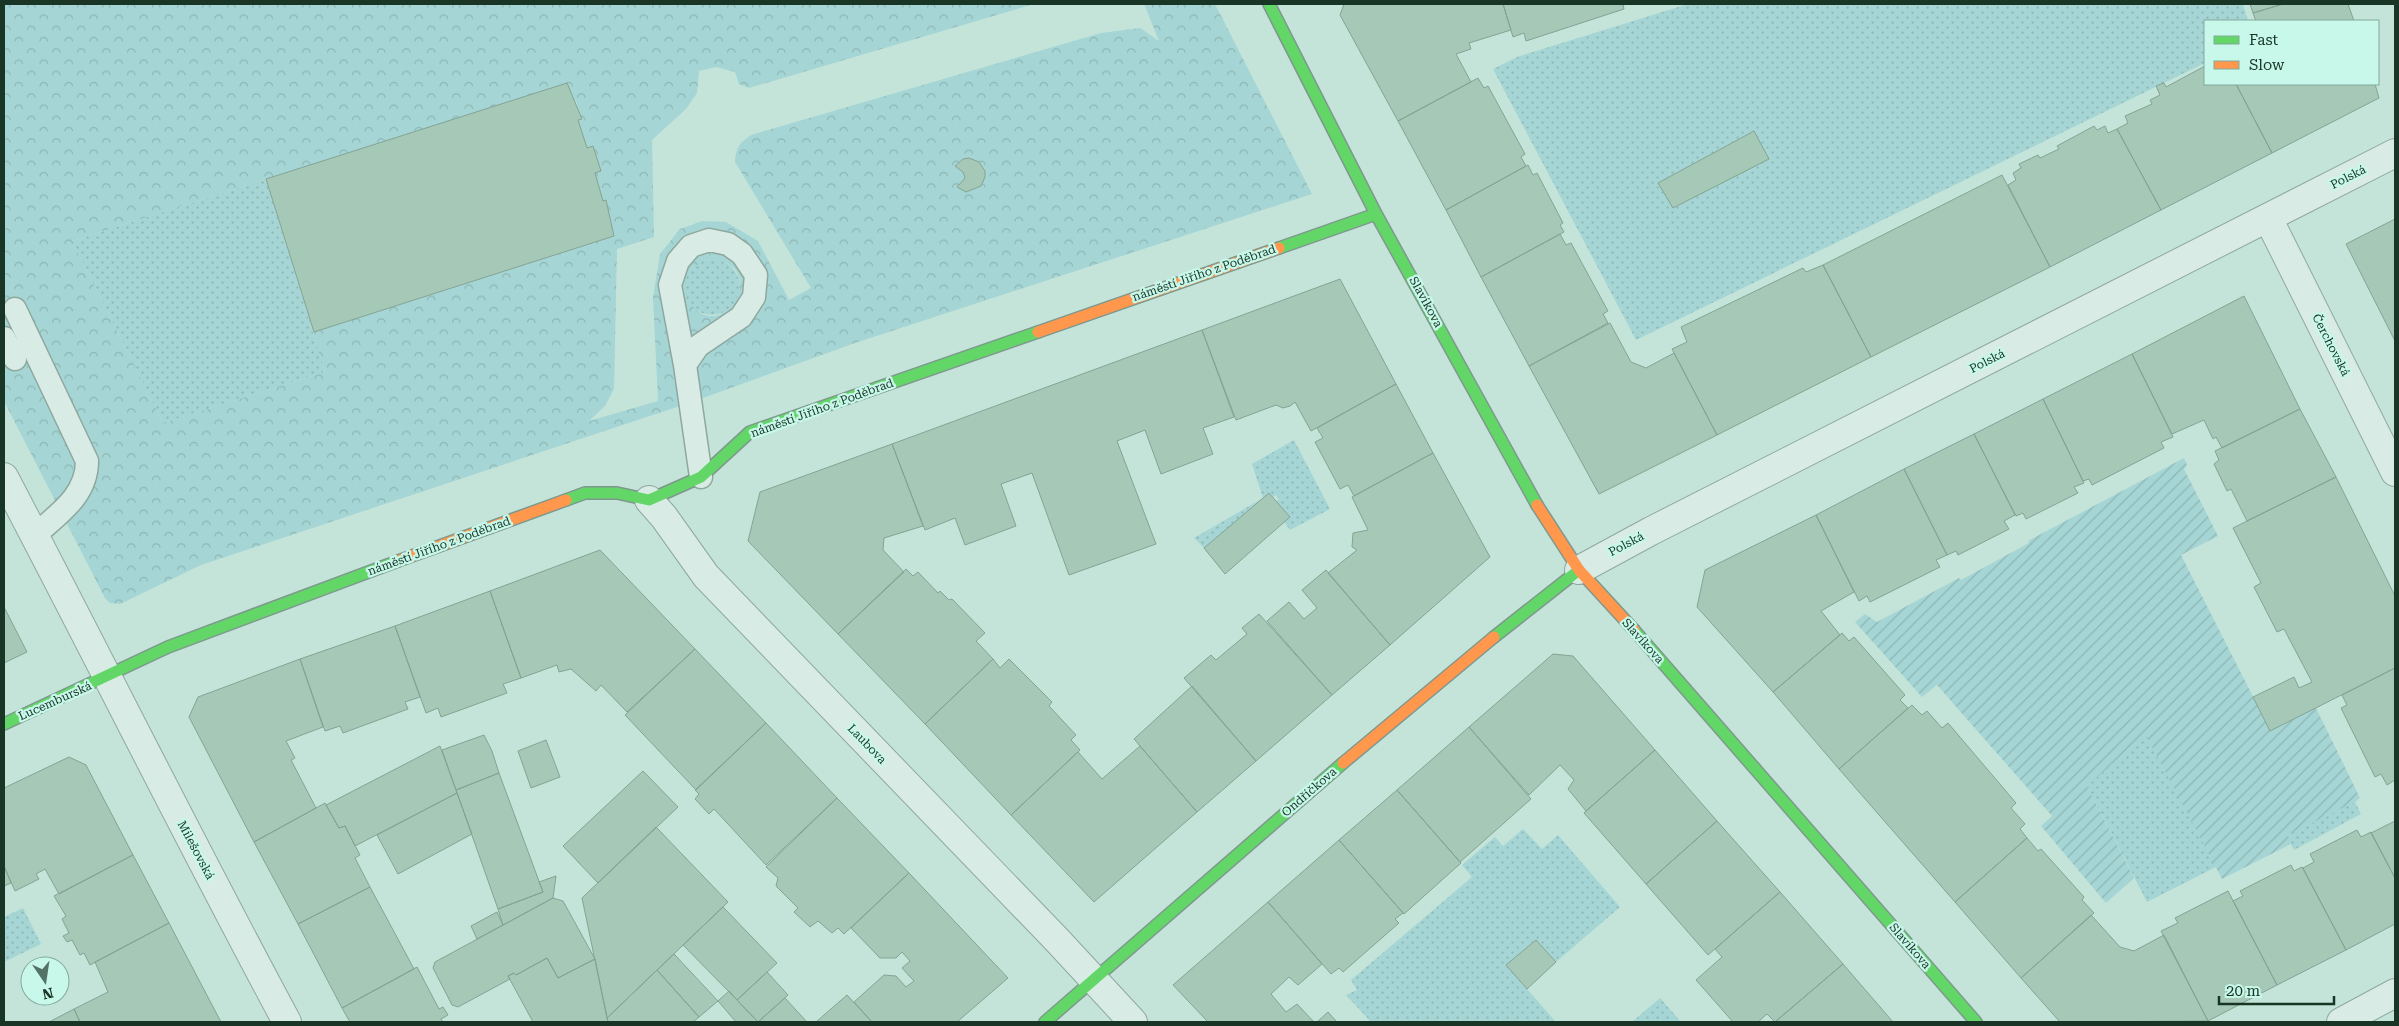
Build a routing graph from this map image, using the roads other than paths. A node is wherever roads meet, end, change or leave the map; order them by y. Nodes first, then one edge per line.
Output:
1 (1269, 4) edge
2 (2395, 153) edge
3 (1376, 214) junction
4 (2268, 218) junction
5 (15, 309) dead end
6 (4, 338) edge
7 (15, 359) dead end
8 (685, 365) junction
9 (2395, 472) edge
10 (4, 477) edge
11 (700, 477) junction
12 (649, 500) junction
13 (35, 536) junction
14 (1579, 570) junction
15 (107, 678) junction
16 (4, 724) edge
17 (1094, 981) junction
18 (2395, 993) edge
19 (287, 1022) edge
20 (1045, 1022) edge
21 (1133, 1022) edge
22 (1976, 1022) edge
23 (2341, 1022) edge

1 - 3 street
2 - 4 street, Polská
3 - 11 street, náměstí Jiřího z Poděbrad
3 - 14 street, Slavíkova
4 - 9 street, Čerchovská
4 - 14 street, Polská
5 - 13 lane
6 - 7 lane
8 - 8 lane
8 - 11 lane
10 - 13 street
11 - 12 street, náměstí Jiřího z Poděbrad
12 - 15 street, náměstí Jiřího z Poděbrad
12 - 17 street, Laubova
13 - 15 street
14 - 17 street, Ondříčkova
14 - 22 street, Slavíkova
15 - 16 street, Lucemburská
15 - 19 street, Milešovská
17 - 20 street, Ondříčkova
17 - 21 street, Laubova
18 - 23 street

